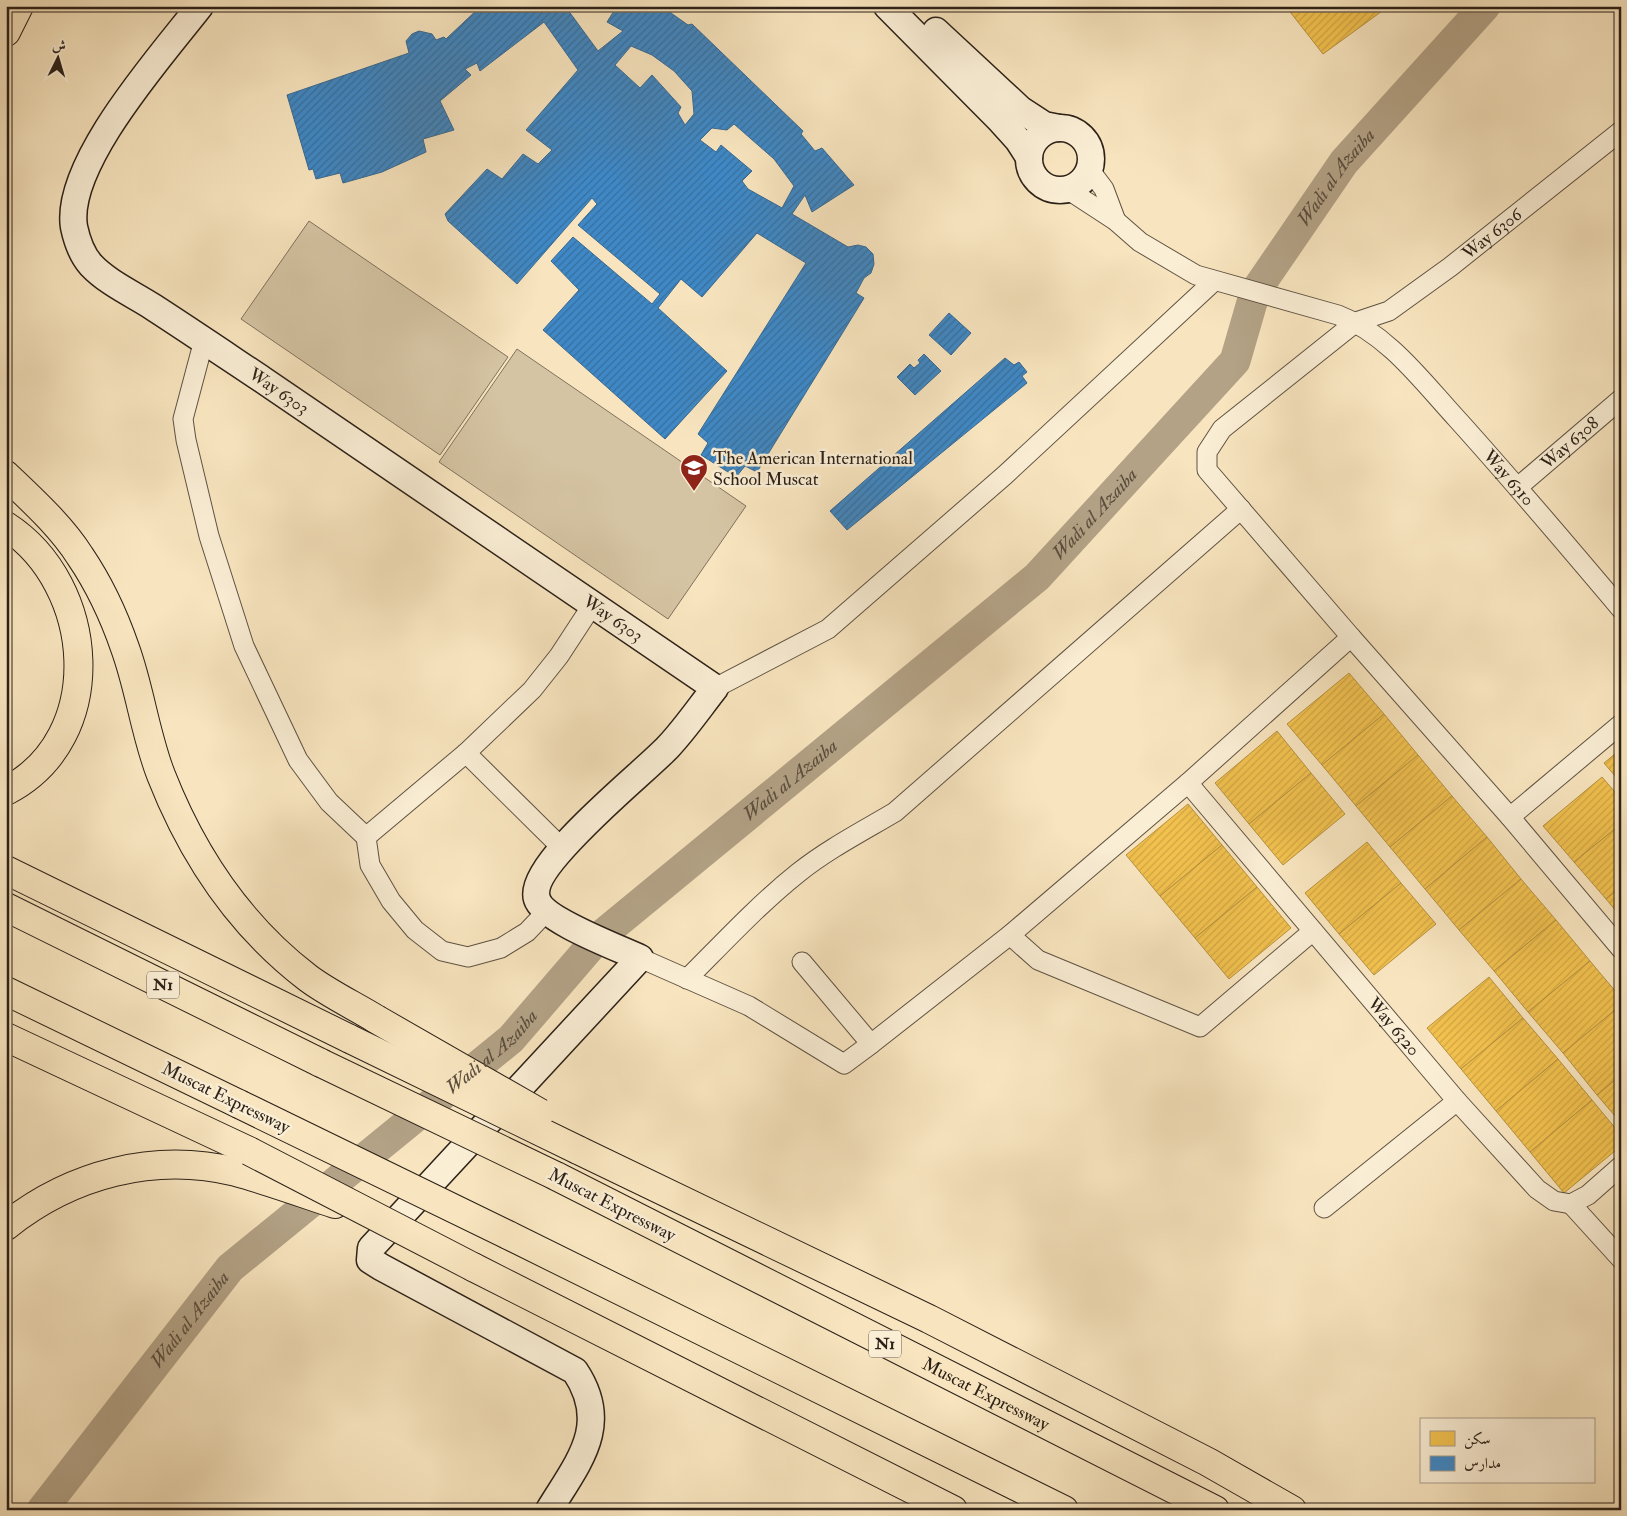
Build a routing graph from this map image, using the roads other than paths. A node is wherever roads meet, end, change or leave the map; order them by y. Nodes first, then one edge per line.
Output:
1 (19, 6) edge
2 (200, 6) edge
3 (887, 6) edge
4 (910, 6) edge
5 (6, 32) edge
6 (1059, 128) junction
7 (1621, 131) edge
8 (1029, 157) junction
9 (1089, 168) junction
10 (1067, 189) junction
11 (1116, 221) junction
12 (1213, 282) junction
13 (1356, 322) junction
14 (204, 340) junction
15 (1621, 399) edge
16 (6, 475) edge
17 (1518, 487) junction
18 (1241, 509) junction
19 (6, 526) edge
20 (593, 604) junction
21 (1621, 610) edge
22 (1350, 637) junction
23 (715, 688) junction
24 (1621, 724) edge
25 (466, 753) junction
26 (1188, 783) junction
27 (6, 791) edge
28 (1510, 817) junction
29 (366, 837) junction
30 (560, 847) junction
31 (6, 870) edge
32 (6, 907) edge
33 (546, 912) junction
34 (1313, 931) junction
35 (1010, 935) junction
36 (1621, 949) edge
37 (640, 958) junction
38 (802, 962) dead end
39 (687, 978) junction
40 (6, 991) edge
41 (6, 1037) edge
42 (871, 1044) junction
43 (1457, 1100) junction
44 (581, 1144) junction
45 (242, 1161) junction
46 (1621, 1166) edge
47 (1572, 1204) junction
48 (1324, 1208) dead end
49 (6, 1226) edge
50 (1621, 1259) edge
51 (549, 1510) edge
52 (953, 1510) edge
53 (1064, 1510) edge
54 (1215, 1510) edge
55 (1292, 1510) edge

1 - 5 main road
2 - 14 street, Way 6303
3 - 8 street
4 - 6 street
6 - 8 street
6 - 9 street
7 - 13 street, Way 6306
8 - 10 street
9 - 10 street
9 - 11 street
10 - 11 street, Way 6310
11 - 12 street, Way 6310
12 - 13 street, Way 6310
12 - 23 street
13 - 17 street, Way 6310
13 - 18 street
14 - 20 street, Way 6303
14 - 29 street
15 - 17 street, Way 6308
16 - 44 main road, bridge
17 - 21 street, Way 6310
18 - 22 street
18 - 39 street
19 - 27 main road
20 - 23 street, Way 6303
20 - 25 street
22 - 26 street
22 - 28 street
23 - 30 street
24 - 28 street
25 - 29 street
25 - 30 street
26 - 34 street, Way 6320
26 - 35 street
28 - 36 street
29 - 33 street
30 - 33 street
31 - 44 main road, bridge
32 - 54 main road, Muscat Expressway / N1, bridge
33 - 37 street
34 - 35 street
34 - 43 street, Way 6320
35 - 42 street
37 - 39 street
37 - 51 street
38 - 42 street
39 - 42 street
40 - 53 main road, Muscat Expressway, bridge
41 - 45 main road
43 - 47 street, Way 6320
43 - 48 street
44 - 55 main road
45 - 49 main road
45 - 52 main road, bridge
46 - 47 street
47 - 50 street

